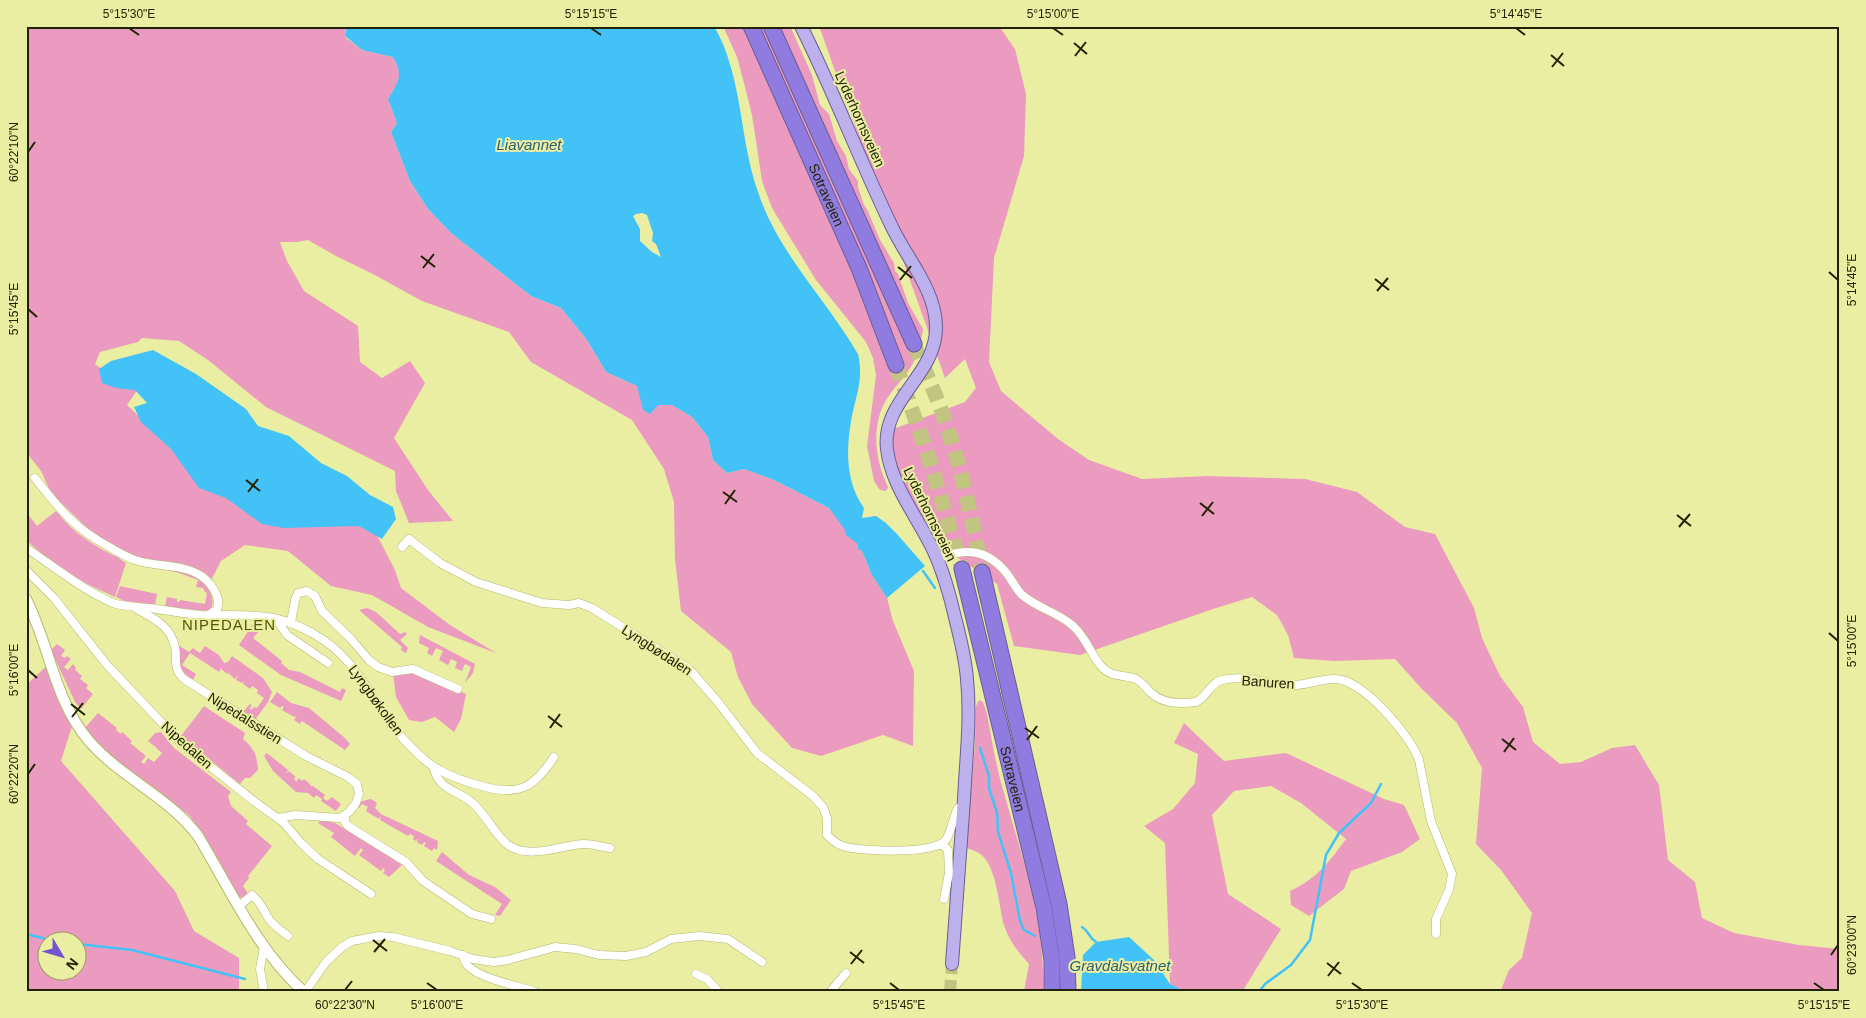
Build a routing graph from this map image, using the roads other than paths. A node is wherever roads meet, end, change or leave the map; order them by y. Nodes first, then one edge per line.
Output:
1 (751, 26) edge
2 (771, 26) edge
3 (801, 26) edge
4 (914, 344) tunnel mouth
5 (896, 365) tunnel mouth
6 (35, 478) dead end
7 (402, 547) dead end
8 (26, 548) edge
9 (937, 559) junction
10 (962, 569) tunnel mouth
11 (26, 570) edge
12 (982, 572) tunnel mouth
13 (26, 599) edge
14 (134, 607) junction
15 (208, 615) junction
16 (271, 617) junction
17 (291, 622) junction
18 (328, 663) dead end
19 (458, 689) dead end
20 (554, 757) dead end
21 (433, 766) junction
22 (963, 808) junction
23 (345, 816) junction
24 (278, 818) junction
25 (941, 844) junction
26 (610, 848) dead end
27 (954, 874) junction
28 (371, 894) dead end
29 (944, 900) dead end
30 (239, 906) junction
31 (491, 919) dead end
32 (1436, 934) dead end
33 (288, 936) dead end
34 (264, 947) junction
35 (463, 955) junction
36 (762, 962) dead end
37 (952, 964) tunnel mouth
38 (846, 973) dead end
39 (696, 974) dead end
40 (264, 992) edge
41 (304, 992) edge
42 (536, 992) edge
43 (720, 992) edge
44 (830, 992) edge
45 (1052, 992) edge
46 (1068, 992) edge

1 - 5 highway, Sotraveien
2 - 4 highway, Sotraveien
3 - 9 main road, Lyderhornsveien
6 - 15 street
7 - 25 street, Lyngbødalen
8 - 14 street, Lyngbøkollen
9 - 22 main road, Lyderhornsveien
9 - 32 street, Banuren
10 - 45 highway, Sotraveien
11 - 24 street, Nipedalen
12 - 46 highway, Sotraveien
13 - 30 street
14 - 15 street, Lyngbøkollen
14 - 23 street, Nipedalsstien
15 - 16 street, Lyngbøkollen
16 - 17 street, Lyngbøkollen
16 - 18 street, Lyngbøkollen
17 - 19 street, Lyngbøkollen
17 - 21 street, Lyngbøkollen
20 - 21 street, Lyngbøkollen
21 - 26 street, Lyngbøkollen
22 - 25 street
22 - 27 main road, Lyderhornsveien
23 - 24 street
23 - 31 street
24 - 28 street, Nipedalen
25 - 27 street
27 - 29 street
27 - 37 main road, Lyderhornsveien
30 - 33 street
30 - 34 street
34 - 40 street
34 - 41 street
35 - 36 street
35 - 41 street
35 - 42 street
38 - 44 street
39 - 43 street

